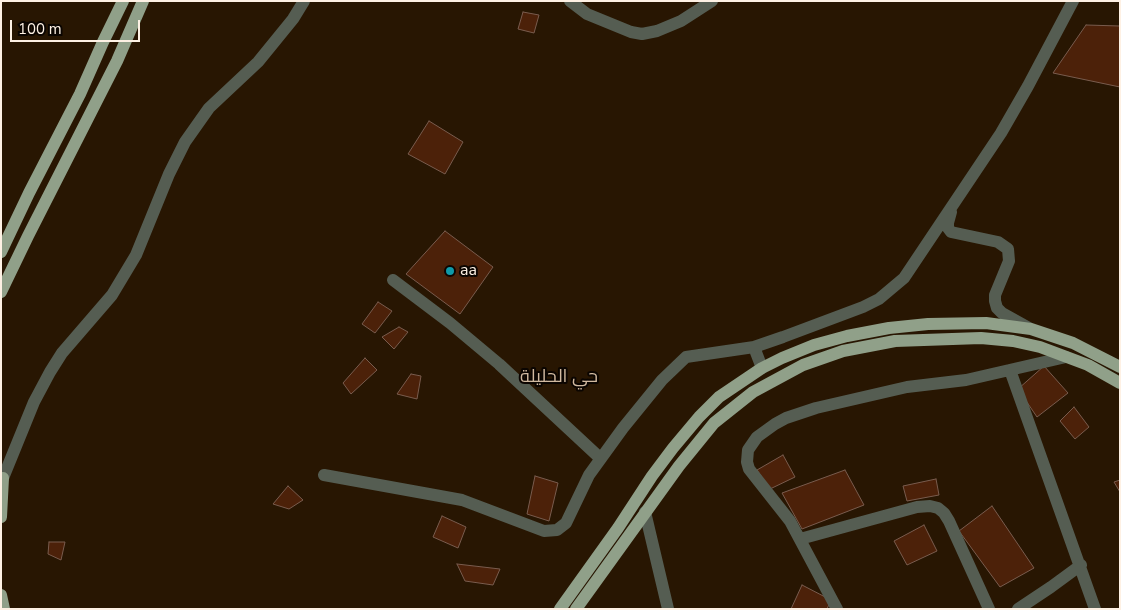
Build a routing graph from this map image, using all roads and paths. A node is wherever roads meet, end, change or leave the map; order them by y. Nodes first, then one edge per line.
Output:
1 (123, 1) edge
2 (143, 1) edge
3 (304, 1) edge
4 (570, 1) edge
5 (712, 1) edge
6 (1073, 1) edge
7 (80, 94) junction
8 (97, 101) junction
9 (956, 198) junction
10 (1, 252) edge
11 (393, 280) dead end
12 (1, 292) edge
13 (1031, 330) junction
14 (754, 347) junction
15 (1066, 357) junction
16 (1120, 367) edge
17 (762, 368) junction
18 (1010, 370) junction
19 (1120, 383) edge
20 (600, 458) junction
21 (324, 474) dead end
22 (2, 481) edge
23 (645, 512) junction
24 (1, 517) edge
25 (800, 539) junction
26 (1081, 565) junction
27 (1, 594) edge
28 (4, 609) edge
29 (560, 609) edge
30 (576, 609) edge
31 (668, 609) edge
32 (837, 609) edge
33 (989, 609) edge
34 (1018, 609) edge
35 (1095, 609) edge

1 - 7 main road
2 - 8 main road
3 - 22 street
4 - 5 street
6 - 9 street
7 - 8 main road
7 - 10 main road
8 - 12 main road
9 - 13 street
9 - 14 street
11 - 20 street
13 - 16 main road
13 - 17 main road
14 - 17 street
14 - 20 street
15 - 18 street
15 - 19 main road
15 - 23 main road
17 - 29 main road
18 - 25 street
18 - 26 street
20 - 21 street
22 - 24 main road
23 - 30 main road
23 - 31 street
25 - 32 street
25 - 33 street
26 - 34 street
26 - 35 street
27 - 28 main road

